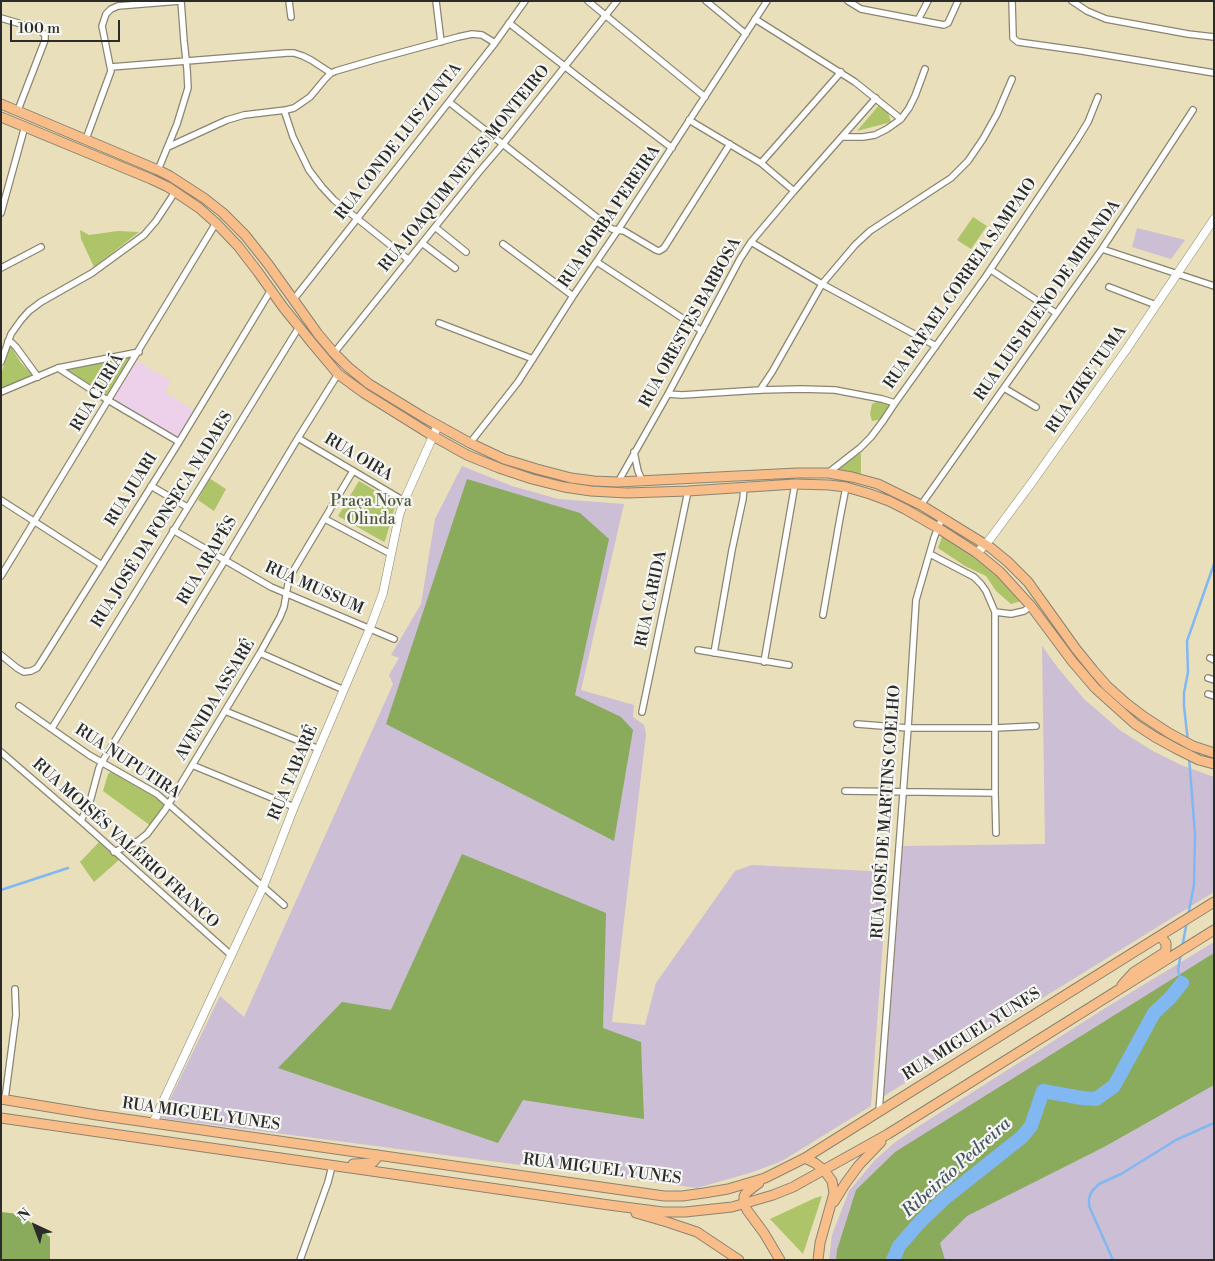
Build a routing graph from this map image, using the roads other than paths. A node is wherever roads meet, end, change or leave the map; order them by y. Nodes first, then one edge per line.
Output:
1 (180, 1) edge
2 (289, 1) edge
3 (436, 1) edge
4 (525, 1) edge
5 (588, 1) edge
6 (617, 1) edge
7 (706, 1) edge
8 (767, 1) edge
9 (848, 1) edge
10 (928, 1) edge
11 (958, 1) edge
12 (1012, 1) edge
13 (1072, 1) edge
14 (127, 3) edge
15 (606, 15) junction
16 (291, 17) dead end
17 (1, 18) edge
18 (755, 19) junction
19 (918, 20) junction
20 (509, 23) junction
21 (746, 34) junction
22 (1214, 37) edge
23 (441, 42) junction
24 (495, 43) junction
25 (186, 61) junction
26 (111, 67) junction
27 (565, 67) junction
28 (925, 69) dead end
29 (841, 72) junction
30 (331, 73) junction
31 (1214, 73) edge
32 (1012, 79) dead end
33 (705, 97) junction
34 (1098, 97) dead end
35 (876, 98) junction
36 (449, 102) junction
37 (1, 104) edge
38 (18, 110) junction
39 (284, 110) junction
40 (1193, 110) dead end
41 (1, 117) edge
42 (901, 119) junction
43 (689, 120) junction
44 (25, 126) junction
45 (842, 137) junction
46 (86, 139) junction
47 (503, 144) junction
48 (730, 144) junction
49 (168, 147) junction
50 (672, 148) junction
51 (112, 150) junction
52 (108, 161) junction
53 (761, 163) junction
54 (158, 170) junction
55 (794, 191) junction
56 (175, 192) junction
57 (1, 213) edge
58 (358, 218) junction
59 (1214, 219) edge
60 (216, 223) junction
61 (434, 227) junction
62 (618, 230) junction
63 (752, 242) junction
64 (422, 243) junction
65 (503, 244) dead end
66 (41, 247) dead end
67 (1102, 249) junction
68 (466, 252) dead end
69 (409, 260) junction
70 (597, 262) junction
71 (1, 268) edge
72 (456, 268) dead end
73 (990, 270) junction
74 (1178, 273) junction
75 (822, 284) junction
76 (1214, 286) edge
77 (1109, 287) dead end
78 (271, 290) junction
79 (574, 296) junction
80 (294, 299) junction
81 (1156, 305) junction
82 (1056, 314) junction
83 (439, 323) dead end
84 (299, 327) junction
85 (702, 331) junction
86 (8, 341) junction
87 (936, 346) junction
88 (139, 352) junction
89 (334, 353) junction
90 (534, 359) junction
91 (1, 362) edge
92 (58, 368) junction
93 (338, 374) junction
94 (38, 377) junction
95 (1004, 388) junction
96 (760, 390) junction
97 (1, 392) edge
98 (668, 394) junction
99 (109, 400) junction
100 (895, 403) junction
101 (1036, 407) dead end
102 (438, 425) junction
103 (433, 436) junction
104 (298, 438) junction
105 (179, 442) junction
106 (470, 443) junction
107 (634, 452) junction
108 (353, 472) junction
109 (828, 473) junction
110 (642, 480) junction
111 (618, 482) junction
112 (795, 484) junction
113 (150, 486) junction
114 (744, 487) junction
115 (846, 487) junction
116 (688, 491) junction
117 (1, 500) edge
118 (404, 501) junction
119 (921, 505) junction
120 (187, 507) junction
121 (942, 518) junction
122 (325, 519) junction
123 (35, 523) junction
124 (938, 528) junction
125 (173, 530) junction
126 (985, 544) junction
127 (977, 553) junction
128 (391, 554) junction
129 (930, 554) junction
130 (226, 560) junction
131 (102, 565) junction
132 (1, 576) edge
133 (287, 594) junction
134 (1031, 606) junction
135 (995, 612) junction
136 (823, 615) dead end
137 (370, 628) junction
138 (394, 639) dead end
139 (698, 650) dead end
140 (260, 653) junction
141 (714, 654) junction
142 (1, 655) edge
143 (764, 662) junction
144 (789, 666) dead end
145 (344, 690) junction
146 (18, 706) dead end
147 (225, 710) junction
148 (642, 712) dead end
149 (857, 724) dead end
150 (1036, 726) dead end
151 (52, 728) junction
152 (908, 728) junction
153 (995, 728) junction
154 (319, 749) junction
155 (1, 752) edge
156 (1214, 753) edge
157 (102, 762) junction
158 (1214, 764) edge
159 (192, 766) junction
160 (845, 791) dead end
161 (903, 792) junction
162 (994, 793) junction
163 (169, 804) junction
164 (294, 807) junction
165 (81, 821) junction
166 (996, 833) dead end
167 (114, 852) junction
168 (263, 887) junction
169 (1214, 902) edge
170 (284, 905) dead end
171 (1214, 930) edge
172 (1160, 936) junction
173 (231, 956) junction
174 (15, 989) dead end
175 (1113, 994) junction
176 (3, 1099) edge
177 (879, 1111) junction
178 (1, 1118) edge
179 (153, 1123) junction
180 (888, 1134) junction
181 (378, 1155) junction
182 (805, 1158) junction
183 (432, 1163) junction
184 (332, 1166) junction
185 (346, 1168) junction
186 (824, 1170) junction
187 (406, 1175) junction
188 (765, 1178) junction
189 (744, 1203) junction
190 (609, 1205) junction
191 (829, 1211) junction
192 (817, 1258) edge
193 (780, 1259) edge
194 (300, 1260) edge
195 (739, 1260) edge

1 - 14 street
1 - 25 street
2 - 16 street
3 - 23 street
4 - 20 street, RUA CONDE LUIS ZUNTA
5 - 15 street
6 - 15 street, RUA JOAQUIM NEVES MONTEIRO
7 - 21 street
8 - 18 street, RUA BORBA PEREIRA
9 - 19 street
10 - 19 street
11 - 19 street
12 - 31 street
13 - 22 street
14 - 26 street
15 - 27 street, RUA JOAQUIM NEVES MONTEIRO
15 - 33 street
17 - 38 street
18 - 21 street, RUA BORBA PEREIRA
18 - 29 street
20 - 24 street, RUA CONDE LUIS ZUNTA
20 - 27 street
21 - 33 street, RUA BORBA PEREIRA
23 - 24 street
23 - 30 street
24 - 36 street, RUA CONDE LUIS ZUNTA
25 - 26 street
25 - 30 street
25 - 49 street
26 - 46 street
27 - 47 street, RUA JOAQUIM NEVES MONTEIRO
27 - 50 street
28 - 42 street
29 - 35 street
29 - 53 street
30 - 39 street
32 - 75 street
33 - 43 street, RUA BORBA PEREIRA
34 - 73 street, RUA RAFAEL CORREIA SAMPAIO
35 - 42 street
35 - 45 street, RUA ORESTES BARBOSA
36 - 47 street
36 - 58 street, RUA CONDE LUIS ZUNTA
37 - 38 main road
38 - 46 main road
39 - 49 street
39 - 58 street
40 - 67 street, RUA LUIS BUENO DE MIRANDA
41 - 44 main road
42 - 45 street
43 - 48 street
43 - 50 street, RUA BORBA PEREIRA
44 - 52 main road
44 - 57 street
45 - 55 street, RUA ORESTES BARBOSA
46 - 51 main road
47 - 61 street, RUA JOAQUIM NEVES MONTEIRO
47 - 62 street
48 - 53 street
48 - 62 street
49 - 54 street
50 - 62 street, RUA BORBA PEREIRA
51 - 52 main road
51 - 54 main road
52 - 56 main road
53 - 55 street
54 - 80 main road
55 - 63 street, RUA ORESTES BARBOSA
56 - 60 main road
56 - 86 street
58 - 69 street
58 - 80 street, RUA CONDE LUIS ZUNTA
59 - 74 street, RUA ZIKE TUMA
60 - 78 main road
60 - 88 street, RUA CURIÁ
61 - 64 street, RUA JOAQUIM NEVES MONTEIRO
61 - 68 street
62 - 70 street, RUA BORBA PEREIRA
63 - 75 street
63 - 85 street, RUA ORESTES BARBOSA
64 - 69 street, RUA JOAQUIM NEVES MONTEIRO
64 - 72 street
65 - 79 street
66 - 71 street
67 - 74 street
67 - 82 street, RUA LUIS BUENO DE MIRANDA
69 - 89 street, RUA JOAQUIM NEVES MONTEIRO
70 - 79 street, RUA BORBA PEREIRA
70 - 85 street
73 - 82 street
73 - 87 street, RUA RAFAEL CORREIA SAMPAIO
74 - 76 street
74 - 81 street, RUA ZIKE TUMA
75 - 87 street
75 - 96 street
77 - 81 street
78 - 84 main road
78 - 105 street, RUA JUARI
79 - 90 street, RUA BORBA PEREIRA
80 - 89 main road
81 - 126 street, RUA ZIKE TUMA
82 - 95 street, RUA LUIS BUENO DE MIRANDA
83 - 90 street
84 - 93 main road
84 - 120 street, RUA JOSÉ DA FONSECA NADAES
85 - 98 street, RUA ORESTES BARBOSA
86 - 91 street
86 - 94 street
87 - 100 street, RUA RAFAEL CORREIA SAMPAIO
88 - 92 street
88 - 99 street, RUA CURIÁ
89 - 102 main road
90 - 106 street, RUA BORBA PEREIRA
92 - 94 street
92 - 99 street
93 - 103 main road
93 - 104 street, RUA ARAPÉS
94 - 97 street
95 - 101 street
95 - 119 street, RUA LUIS BUENO DE MIRANDA
96 - 98 street
96 - 100 street
98 - 107 street, RUA ORESTES BARBOSA
99 - 105 street
99 - 123 street, RUA CURIÁ
100 - 109 street, RUA RAFAEL CORREIA SAMPAIO
102 - 103 street, RUA TABARÉ
102 - 106 main road
103 - 116 main road
103 - 118 street, RUA TABARÉ
104 - 108 street, RUA OIRA
104 - 130 street, RUA ARAPÉS
105 - 113 street, RUA JUARI
106 - 111 main road
107 - 110 street
107 - 111 street, RUA ORESTES BARBOSA
108 - 118 street, RUA OIRA
108 - 122 street, AVENIDA ASSARÉ
109 - 110 main road
109 - 119 main road
110 - 111 main road
112 - 114 main road
112 - 115 main road
112 - 143 street
113 - 120 street
113 - 131 street, RUA JUARI
114 - 116 main road
114 - 141 street
115 - 124 main road
115 - 136 street
116 - 148 street, RUA CARIDA
117 - 123 street
118 - 128 street, RUA TABARÉ
119 - 121 main road
120 - 125 street, RUA JOSÉ DA FONSECA NADAES
121 - 124 street, RUA JOSÉ DE MARTINS COELHO
121 - 126 main road
122 - 128 street
122 - 133 street, AVENIDA ASSARÉ
123 - 131 street
123 - 132 street, RUA CURIÁ
124 - 127 main road
124 - 129 street, RUA JOSÉ DE MARTINS COELHO
125 - 130 street, RUA MUSSUM
125 - 151 street, RUA JOSÉ DA FONSECA NADAES
126 - 127 street, RUA ZIKE TUMA
126 - 156 main road
127 - 134 main road
128 - 137 street, RUA TABARÉ
129 - 135 street
129 - 152 street, RUA JOSÉ DE MARTINS COELHO
130 - 133 street, RUA MUSSUM
130 - 157 street, RUA ARAPÉS
131 - 142 street, RUA JUARI
133 - 137 street, RUA MUSSUM
133 - 140 street, AVENIDA ASSARÉ
134 - 135 street
134 - 158 main road
135 - 153 street
137 - 138 street, RUA MUSSUM
137 - 145 street, RUA TABARÉ
139 - 141 street
140 - 145 street
140 - 147 street, AVENIDA ASSARÉ
141 - 143 street
143 - 144 street
145 - 154 street, RUA TABARÉ
146 - 151 street, RUA NUPUTIRA
147 - 154 street
147 - 159 street, AVENIDA ASSARÉ
149 - 152 street
150 - 153 street
151 - 157 street, RUA NUPUTIRA
152 - 153 street
152 - 161 street, RUA JOSÉ DE MARTINS COELHO
153 - 162 street
154 - 164 street, RUA TABARÉ
155 - 165 street, RUA MOISÉS VALÉRIO FRANCO
157 - 163 street, RUA NUPUTIRA
157 - 165 street, RUA ARAPÉS
159 - 163 street, AVENIDA ASSARÉ
159 - 164 street
160 - 161 street
161 - 162 street
161 - 177 street, RUA JOSÉ DE MARTINS COELHO
162 - 166 street
163 - 167 street, AVENIDA ASSARÉ
163 - 168 street, RUA NUPUTIRA
164 - 168 street, RUA TABARÉ
165 - 167 street, RUA MOISÉS VALÉRIO FRANCO
167 - 173 street, RUA MOISÉS VALÉRIO FRANCO
168 - 170 street, RUA NUPUTIRA
168 - 173 street, RUA TABARÉ
169 - 172 main road, RUA MIGUEL YUNES
171 - 175 main road, RUA MIGUEL YUNES
172 - 175 main road
172 - 177 main road, RUA MIGUEL YUNES
173 - 179 street, RUA TABARÉ
174 - 176 street
175 - 180 main road, RUA MIGUEL YUNES
176 - 179 main road, RUA MIGUEL YUNES
177 - 182 main road, RUA MIGUEL YUNES
178 - 184 main road, RUA MIGUEL YUNES
179 - 181 main road, RUA MIGUEL YUNES
180 - 186 main road, RUA MIGUEL YUNES
180 - 191 main road
181 - 183 main road, RUA MIGUEL YUNES
181 - 185 main road
182 - 186 main road
182 - 188 main road, RUA MIGUEL YUNES
183 - 187 main road
183 - 188 main road, RUA MIGUEL YUNES
184 - 185 main road, RUA MIGUEL YUNES
184 - 194 street
185 - 187 main road, RUA MIGUEL YUNES
186 - 189 main road, RUA MIGUEL YUNES
186 - 191 main road
187 - 190 main road, RUA MIGUEL YUNES
188 - 189 main road
189 - 190 main road, RUA MIGUEL YUNES
189 - 193 main road
190 - 195 main road
191 - 192 main road

